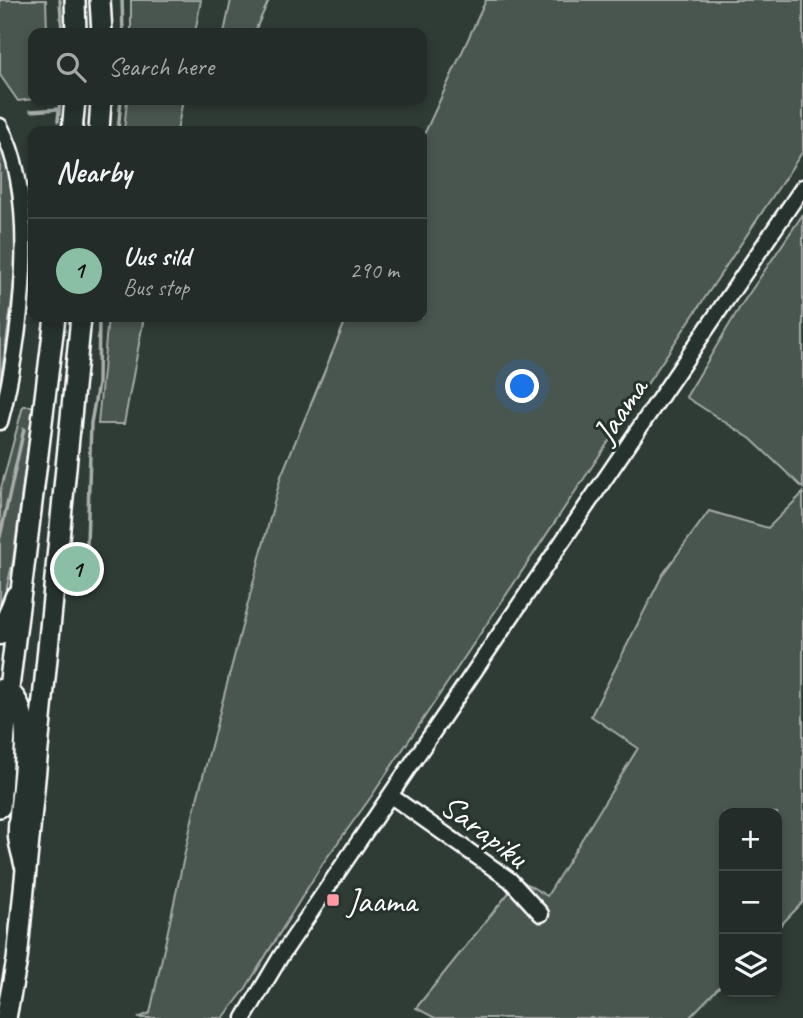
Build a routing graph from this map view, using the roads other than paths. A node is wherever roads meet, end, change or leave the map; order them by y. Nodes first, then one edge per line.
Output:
1 (75, 0) edge
2 (100, 0) edge
3 (76, 28) edge
4 (102, 28) edge
5 (75, 105) edge
6 (101, 105) edge
7 (0, 126) edge
8 (72, 126) edge
9 (99, 126) edge
10 (803, 187) edge
11 (54, 322) edge
12 (81, 322) edge
13 (0, 422) edge
14 (44, 425) junction
15 (0, 635) edge
16 (45, 678) junction
17 (7, 698) edge
18 (1, 757) edge
19 (391, 796) junction
20 (0, 807) edge
21 (25, 868) junction
22 (541, 914) dead end
23 (244, 1016) edge
24 (6, 1018) edge

1 - 3 highway
2 - 4 highway
5 - 8 highway
6 - 9 highway
7 - 13 street
10 - 19 street, Jaama
11 - 14 highway
12 - 16 highway
14 - 15 main road
14 - 17 highway
16 - 17 main road
16 - 21 highway
17 - 18 highway
17 - 21 main road
18 - 20 highway
19 - 22 street, Sarapiku
19 - 23 street, Jaama
21 - 24 highway

